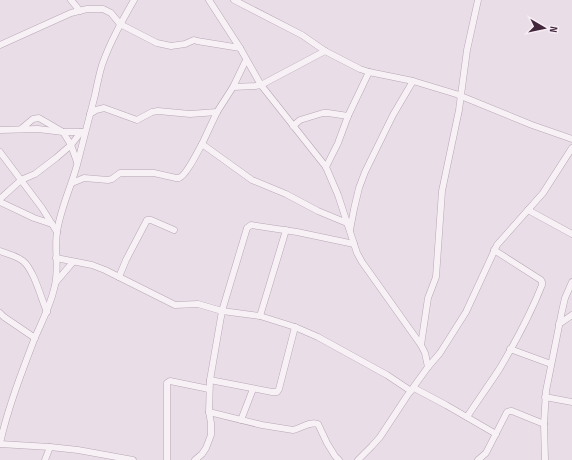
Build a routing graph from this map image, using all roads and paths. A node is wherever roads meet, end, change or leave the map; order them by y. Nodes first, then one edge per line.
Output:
1 (71, 0) edge
2 (134, 0) edge
3 (209, 0) edge
4 (234, 0) edge
5 (478, 0) edge
6 (80, 11) junction
7 (120, 24) junction
8 (0, 45) edge
9 (240, 48) junction
10 (325, 51) junction
11 (246, 60) junction
12 (369, 72) junction
13 (413, 81) junction
14 (261, 85) junction
15 (233, 87) junction
16 (461, 96) junction
17 (217, 112) junction
18 (90, 114) junction
19 (348, 116) junction
20 (293, 126) junction
21 (21, 129) junction
22 (0, 130) edge
23 (63, 132) junction
24 (83, 132) junction
25 (572, 139) edge
26 (202, 144) junction
27 (71, 145) junction
28 (572, 148) edge
29 (0, 152) edge
30 (78, 163) junction
31 (326, 167) junction
32 (21, 180) junction
33 (72, 183) junction
34 (0, 200) edge
35 (528, 210) junction
36 (347, 223) junction
37 (52, 224) junction
38 (174, 230) dead end
39 (286, 230) junction
40 (350, 231) junction
41 (57, 232) junction
42 (572, 234) edge
43 (354, 244) junction
44 (494, 250) junction
45 (0, 251) edge
46 (56, 258) junction
47 (73, 262) junction
48 (119, 277) junction
49 (572, 282) edge
50 (56, 284) junction
51 (222, 311) junction
52 (47, 312) junction
53 (0, 313) edge
54 (572, 315) edge
55 (260, 316) junction
56 (559, 324) junction
57 (294, 327) junction
58 (35, 338) junction
59 (421, 345) junction
60 (510, 349) junction
61 (551, 364) junction
62 (428, 367) junction
63 (210, 380) junction
64 (209, 389) junction
65 (253, 389) junction
66 (412, 389) junction
67 (545, 397) junction
68 (572, 402) edge
69 (209, 412) junction
70 (467, 417) junction
71 (241, 420) junction
72 (544, 424) junction
73 (496, 434) junction
74 (0, 443) edge
75 (50, 447) junction
76 (45, 460) edge
77 (133, 460) edge
78 (167, 460) edge
79 (195, 460) edge
80 (339, 460) edge
81 (358, 460) edge
82 (478, 460) edge
83 (545, 460) edge

1 - 6 street
2 - 7 street
3 - 9 street
4 - 10 street
5 - 16 street
6 - 7 street
6 - 8 street
7 - 9 street
7 - 18 street
9 - 11 street
10 - 12 street
10 - 14 street
11 - 14 street
11 - 15 street
12 - 13 street
12 - 19 street
13 - 16 street
13 - 40 street
14 - 15 street
14 - 20 street
15 - 17 street
16 - 25 street
16 - 59 street
17 - 18 street
17 - 26 street
18 - 24 street
19 - 20 street
19 - 31 street
20 - 31 street
21 - 22 street
21 - 23 street
21 - 23 street
23 - 24 street
23 - 27 street
24 - 27 street
24 - 30 street
26 - 33 street
26 - 36 street
27 - 30 street
27 - 32 street
28 - 35 street
29 - 32 street
30 - 33 street
31 - 36 street
32 - 34 street
32 - 37 street
33 - 41 street
34 - 37 street
35 - 42 street
35 - 44 street
36 - 40 street
37 - 41 street
38 - 48 street
39 - 43 street
39 - 51 street
39 - 55 street
40 - 43 street
41 - 46 street
43 - 59 street
44 - 60 street
44 - 62 street
45 - 52 street
46 - 47 street
46 - 50 street
47 - 48 street
47 - 50 street
48 - 51 street
49 - 56 street
50 - 52 street
51 - 55 street
51 - 63 street
52 - 58 street
53 - 58 street
54 - 56 street
55 - 57 street
56 - 61 street
57 - 65 street
57 - 66 street
58 - 74 street
59 - 62 street
60 - 61 street
60 - 70 street
61 - 67 street
62 - 66 street
63 - 64 street
63 - 65 street
64 - 69 street
64 - 78 street
65 - 71 street
66 - 70 street
66 - 81 street
67 - 68 street
67 - 72 street
69 - 71 street
69 - 79 street
70 - 73 street
71 - 80 street
72 - 73 street
72 - 83 street
73 - 82 street
74 - 75 street
75 - 76 street
75 - 77 street

